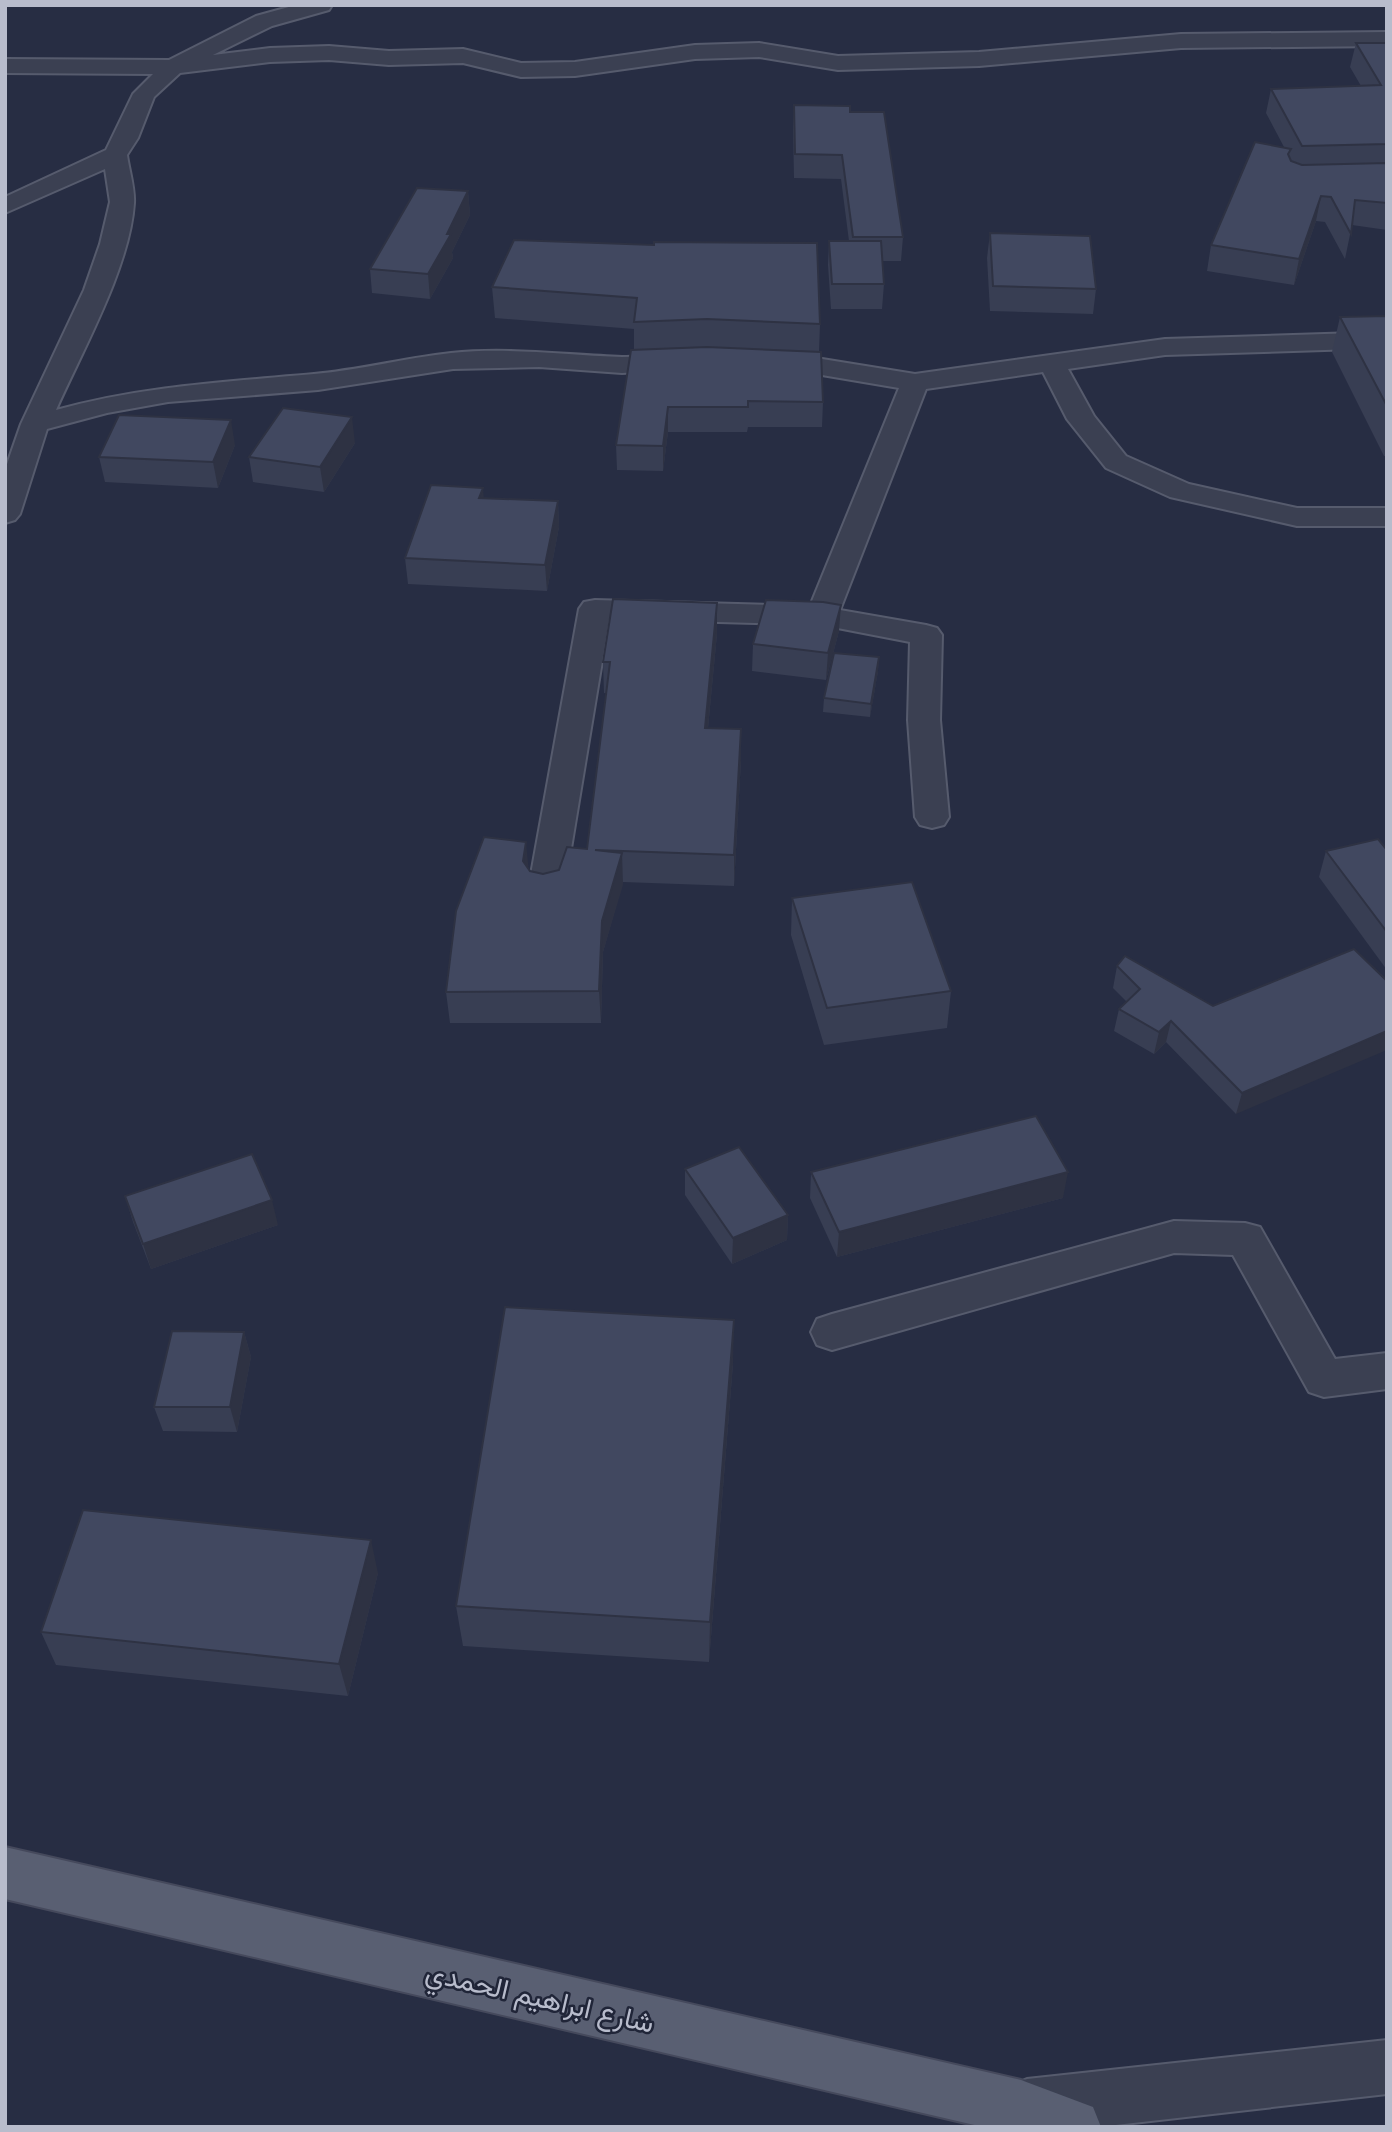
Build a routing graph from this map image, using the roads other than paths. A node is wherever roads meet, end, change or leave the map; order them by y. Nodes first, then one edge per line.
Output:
1 (321, 5) edge
2 (1387, 39) edge
3 (5, 66) edge
4 (173, 67) junction
5 (115, 155) junction
6 (5, 206) edge
7 (1387, 340) edge
8 (707, 361) edge
9 (748, 363) edge
10 (1052, 364) junction
11 (915, 382) junction
12 (35, 424) junction
13 (5, 514) edge
14 (1387, 517) edge
15 (822, 616) junction
16 (932, 817) dead end
17 (546, 891) edge
18 (832, 1332) dead end
19 (1387, 1371) edge
20 (5, 1873) edge
21 (1387, 2067) edge
22 (1021, 2108) junction
23 (1073, 2127) edge

1 - 4 street
2 - 4 street
3 - 4 street
4 - 5 street
5 - 6 street
5 - 12 street
7 - 10 street
8 - 12 street
9 - 11 street
10 - 11 street
10 - 14 street
11 - 15 street
12 - 13 street
15 - 16 street
15 - 17 street
18 - 19 street
20 - 22 main road, شارع ابراهيم الحمدي
21 - 22 street
22 - 23 main road, شارع ابراهيم الحمدي

